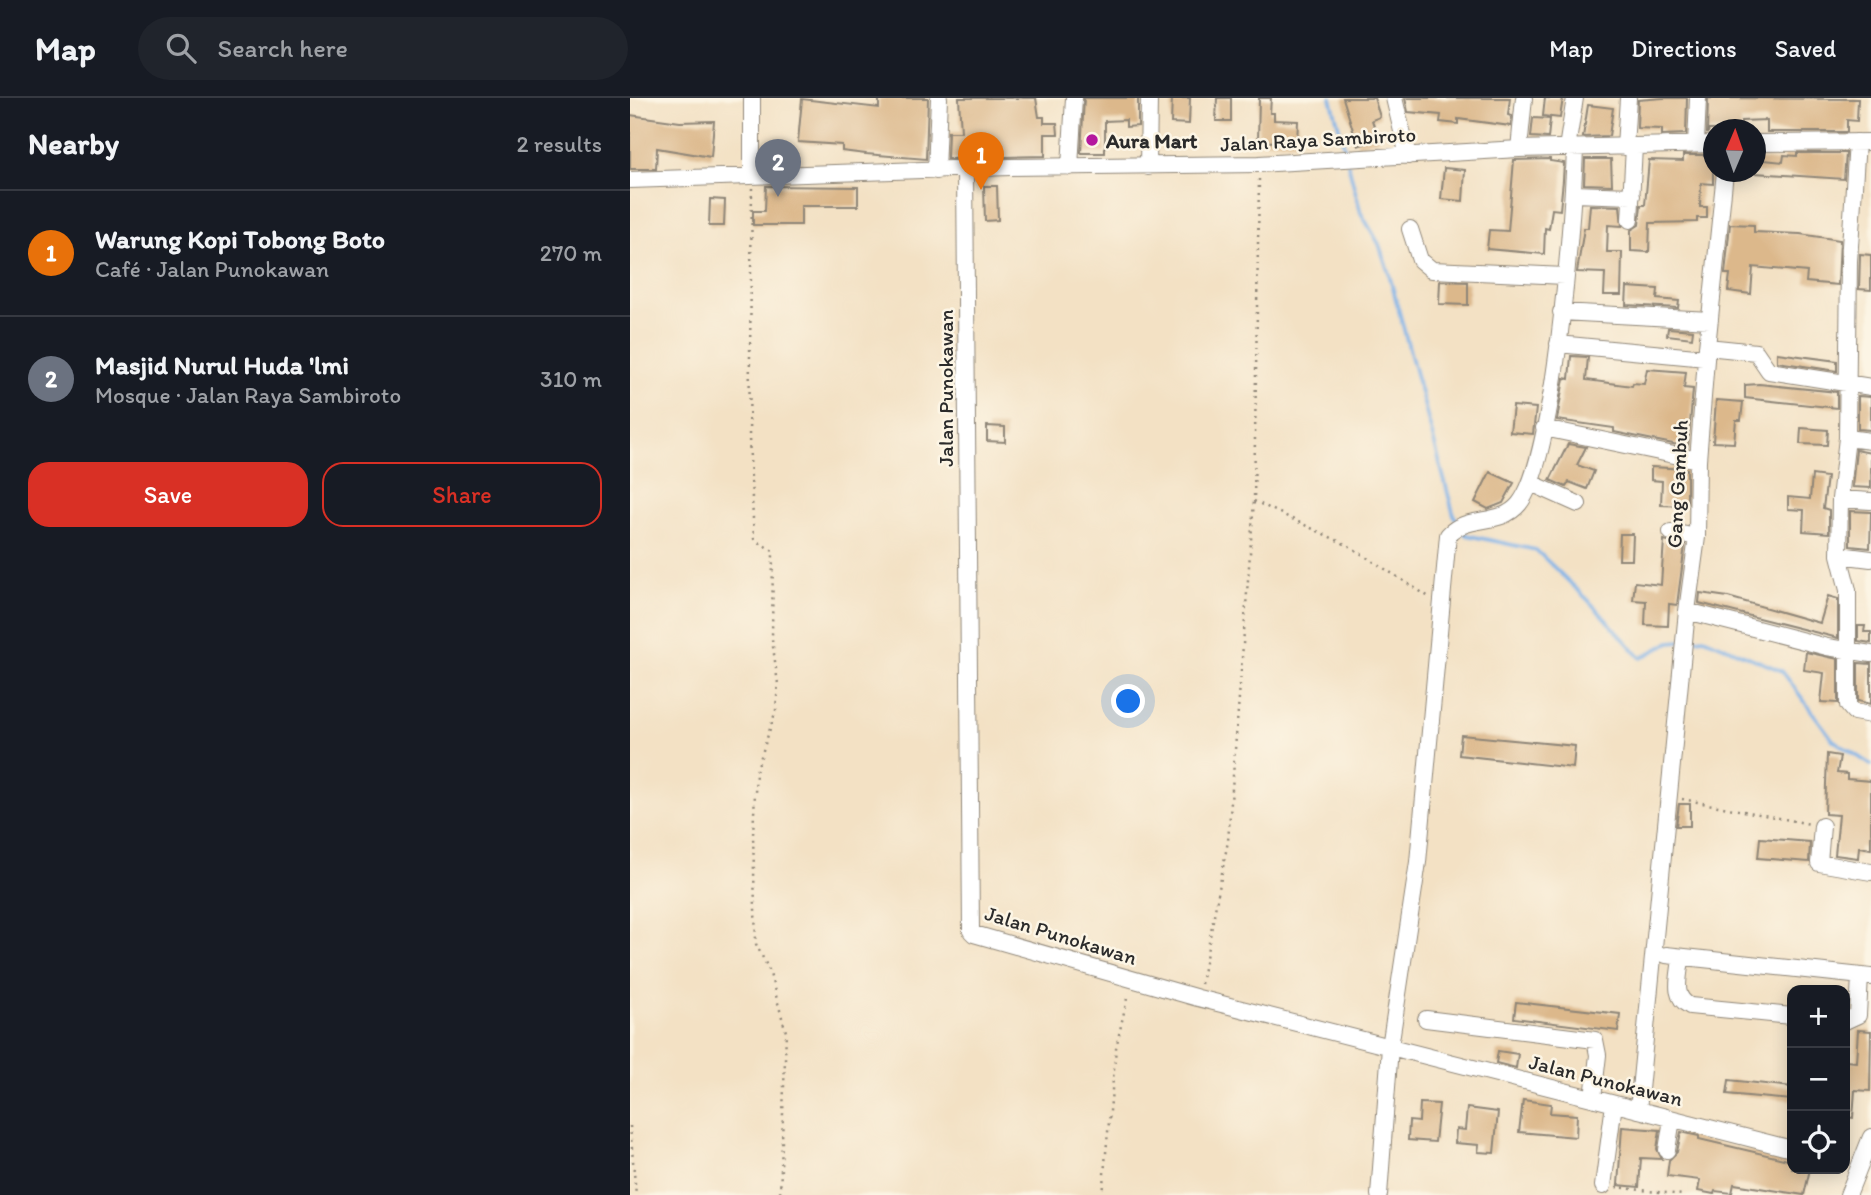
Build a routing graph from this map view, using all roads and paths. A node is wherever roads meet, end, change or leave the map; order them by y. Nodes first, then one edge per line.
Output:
1 (752, 98) edge
2 (939, 98) edge
3 (1074, 98) edge
4 (1149, 98) edge
5 (1394, 98) edge
6 (1524, 98) edge
7 (1575, 98) edge
8 (1628, 98) edge
9 (1698, 98) edge
10 (1864, 142) edge
11 (1766, 143) edge
12 (1696, 144) junction
13 (1703, 144) edge
14 (1630, 147) junction
15 (1571, 148) junction
16 (1519, 149) junction
17 (1408, 156) junction
18 (1259, 164) junction
19 (1070, 167) junction
20 (1148, 167) junction
21 (965, 170) junction
22 (936, 171) junction
23 (752, 174) junction
24 (630, 180) edge
25 (1724, 182) edge
26 (1574, 194) junction
27 (1632, 196) junction
28 (1630, 220) dead end
29 (1410, 229) dead end
30 (1565, 276) junction
31 (1561, 312) junction
32 (1710, 320) junction
33 (1558, 344) junction
34 (1707, 353) junction
35 (1847, 384) junction
36 (1871, 387) edge
37 (1544, 428) junction
38 (1847, 439) junction
39 (1871, 441) edge
40 (1698, 460) junction
41 (1531, 483) junction
42 (1840, 499) junction
43 (1254, 501) junction
44 (1871, 501) edge
45 (1578, 503) dead end
46 (1671, 532) dead end
47 (1697, 537) junction
48 (1839, 555) junction
49 (1871, 559) edge
50 (1441, 604) junction
51 (1687, 611) junction
52 (1849, 652) junction
53 (1871, 654) edge
54 (1871, 715) edge
55 (1669, 797) junction
56 (1822, 826) joint
57 (1871, 872) edge
58 (1866, 976) edge
59 (1131, 979) junction
60 (1198, 998) junction
61 (1787, 1016) edge
62 (1426, 1019) dead end
63 (1850, 1019) edge
64 (1390, 1047) junction
65 (1593, 1098) junction
66 (1614, 1104) junction
67 (1638, 1110) junction
68 (1672, 1119) junction
69 (630, 1126) edge
70 (1871, 1137) edge
71 (1787, 1148) edge
72 (1667, 1150) dead end
73 (1852, 1164) edge
74 (1602, 1186) joint
75 (636, 1195) edge
76 (780, 1195) edge
77 (1102, 1195) edge
78 (1379, 1195) edge
79 (1683, 1195) edge
80 (1849, 1195) edge

1 - 23 street
2 - 22 street
3 - 19 street
4 - 20 street
5 - 17 street
6 - 16 street
7 - 15 street
8 - 14 street
9 - 12 street
10 - 11 street
10 - 35 street
12 - 13 street, Jalan Raya Sambiroto
12 - 14 street, Jalan Raya Sambiroto
14 - 15 street, Jalan Raya Sambiroto
14 - 27 street
15 - 16 street, Jalan Raya Sambiroto
15 - 26 street
16 - 17 street, Jalan Raya Sambiroto
17 - 18 street, Jalan Raya Sambiroto
18 - 20 street, Jalan Raya Sambiroto
18 - 43 path
19 - 20 street, Jalan Raya Sambiroto
19 - 21 street, Jalan Raya Sambiroto
21 - 22 street, Jalan Raya Sambiroto
21 - 59 street, Jalan Punokawan
22 - 23 street, Jalan Raya Sambiroto
23 - 24 street, Jalan Raya Sambiroto
23 - 76 path
25 - 32 street, Gang Gambuh
26 - 27 street
26 - 30 street
27 - 28 street
29 - 30 street
30 - 31 street
31 - 32 street
31 - 33 street
32 - 34 street, Gang Gambuh
33 - 34 street
33 - 37 street
34 - 35 street
34 - 40 street, Gang Gambuh
35 - 36 street
35 - 38 street
37 - 40 street
37 - 41 street
38 - 39 street
38 - 42 street
40 - 47 street, Gang Gambuh
41 - 45 street
41 - 50 street
42 - 44 street
42 - 48 street
43 - 50 path
43 - 60 path
46 - 47 street
47 - 51 street, Gang Gambuh
48 - 49 street
48 - 52 street
50 - 64 street
51 - 52 street
51 - 55 street, Gang Gambuh
52 - 53 street
52 - 54 street
55 - 56 path
55 - 67 street, Gang Gambuh
56 - 57 street
58 - 61 street
58 - 63 street
59 - 60 street, Jalan Punokawan
59 - 77 path
60 - 64 street, Jalan Punokawan
62 - 65 street
64 - 65 street, Jalan Punokawan
64 - 78 street
65 - 66 street, Jalan Punokawan
66 - 67 street, Jalan Punokawan
66 - 74 street
67 - 68 street, Jalan Punokawan
68 - 71 street, Jalan Punokawan
68 - 72 street
69 - 75 path
70 - 73 street
73 - 80 street
74 - 79 path

